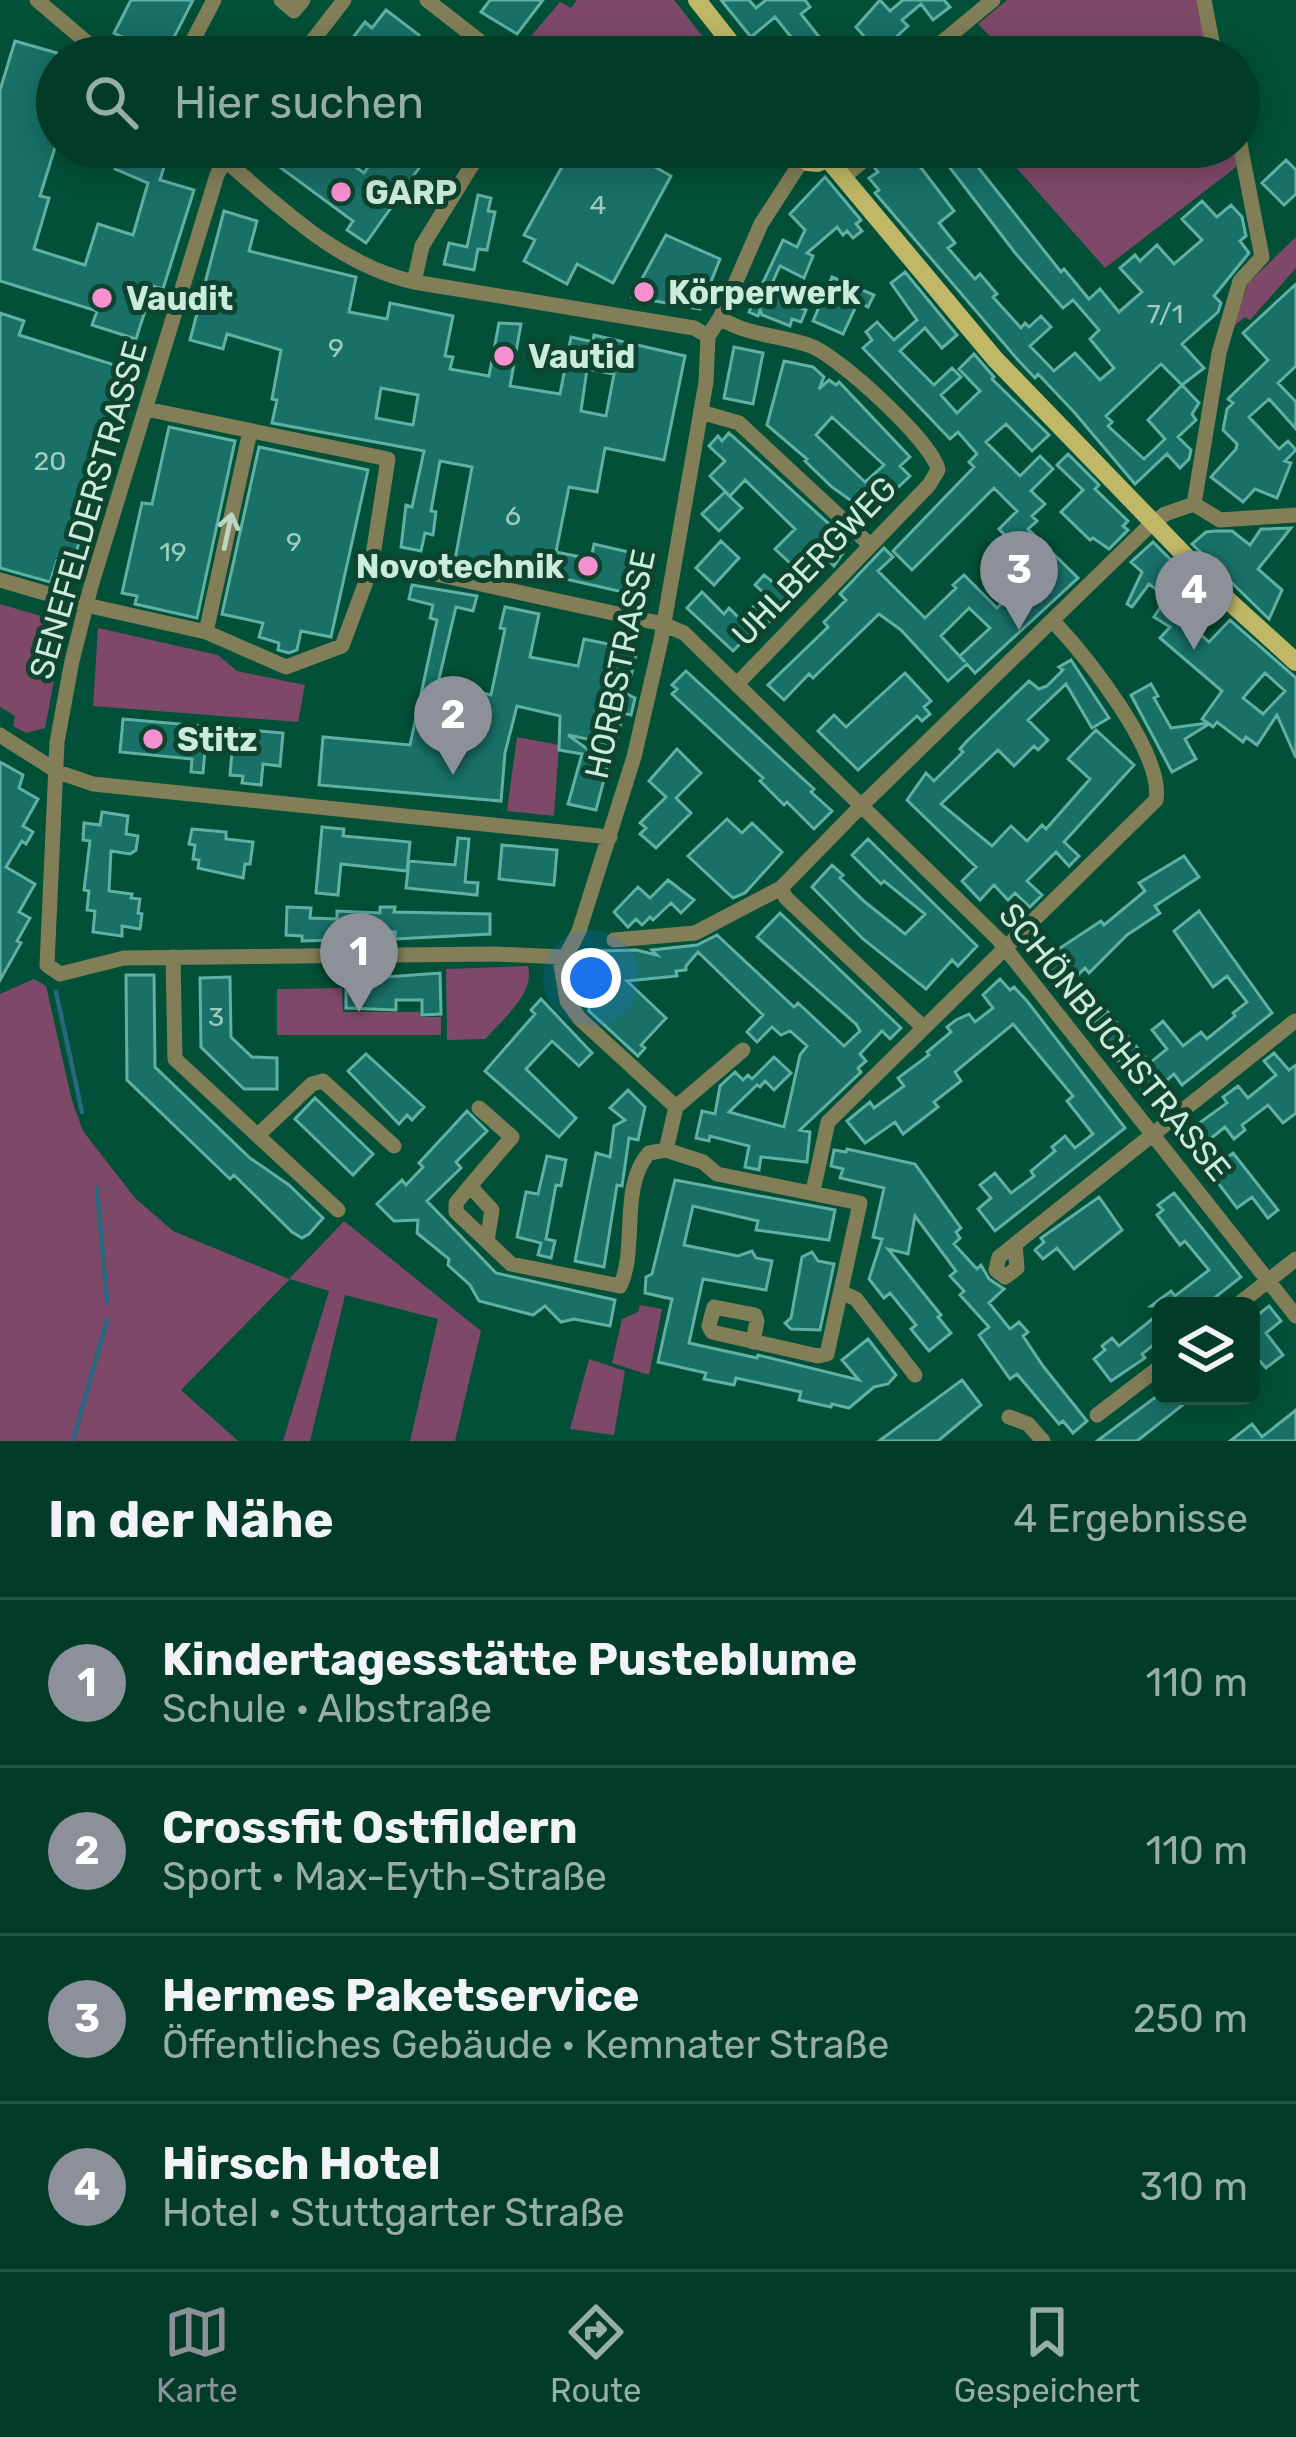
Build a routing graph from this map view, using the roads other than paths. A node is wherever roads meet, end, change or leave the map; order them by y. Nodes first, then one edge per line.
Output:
1 (37, 0) edge
2 (214, 0) edge
3 (281, 0) edge
4 (303, 0) edge
5 (427, 0) edge
6 (697, 0) edge
7 (993, 0) edge
8 (1204, 0) edge
9 (342, 1) edge
10 (972, 6) edge
11 (79, 36) edge
12 (195, 36) edge
13 (316, 36) edge
14 (473, 36) edge
15 (725, 36) edge
16 (944, 36) edge
17 (1211, 36) edge
18 (222, 168) edge
19 (242, 168) edge
20 (470, 168) edge
21 (793, 168) edge
22 (839, 168) edge
23 (854, 168) edge
24 (1247, 168) edge
25 (844, 176) junction
26 (414, 282) junction
27 (720, 318) junction
28 (708, 336) junction
29 (146, 410) junction
30 (701, 412) junction
31 (250, 431) junction
32 (1194, 504) junction
33 (1296, 515) edge
34 (1154, 523) junction
35 (869, 544) junction
36 (408, 568) dead end
37 (0, 580) edge
38 (86, 605) junction
39 (1053, 621) junction
40 (663, 624) junction
41 (206, 632) junction
42 (1296, 662) edge
43 (737, 684) junction
44 (0, 735) edge
45 (58, 772) junction
46 (862, 805) junction
47 (610, 837) junction
48 (781, 889) junction
49 (614, 940) dead end
50 (1006, 948) junction
51 (173, 957) junction
52 (559, 960) junction
53 (1294, 1021) edge
54 (923, 1027) junction
55 (743, 1050) dead end
56 (676, 1107) junction
57 (479, 1108) dead end
58 (1153, 1134) junction
59 (258, 1135) junction
60 (394, 1146) dead end
61 (666, 1150) junction
62 (470, 1186) junction
63 (813, 1191) junction
64 (338, 1210) dead end
65 (488, 1241) junction
66 (1015, 1244) dead end
67 (1296, 1259) edge
68 (1268, 1280) junction
69 (841, 1292) junction
70 (1247, 1297) edge
71 (1296, 1316) edge
72 (753, 1342) dead end
73 (1152, 1373) edge
74 (915, 1375) dead end
75 (1097, 1415) dead end
76 (1009, 1417) dead end
77 (1043, 1441) edge

1 - 11 street
2 - 12 street
3 - 4 street
5 - 14 street
6 - 15 main road
7 - 10 street
8 - 17 street
9 - 13 street
10 - 16 street
18 - 29 street, SENEFELDERSTRASSE
19 - 26 street
20 - 26 street
21 - 27 street, HORBSTRASSE
22 - 25 main road
23 - 25 street
24 - 32 street
25 - 34 main road
26 - 28 street
27 - 28 street, HORBSTRASSE
27 - 35 street, UHLBERGWEG
28 - 30 street, HORBSTRASSE
29 - 31 street
29 - 38 street, SENEFELDERSTRASSE
30 - 35 street
30 - 40 street, HORBSTRASSE
41 -> 31 street
31 - 41 street
32 - 33 street
32 - 34 street
34 - 39 street
34 - 42 main road
35 - 43 street, UHLBERGWEG
36 - 40 street
37 - 38 street
38 - 41 street
38 - 45 street, SENEFELDERSTRASSE
39 - 46 street
39 - 50 street
40 - 43 street, SCHÖNBUCHSTRASSE
40 - 47 street, HORBSTRASSE
43 - 46 street, SCHÖNBUCHSTRASSE
44 - 45 street
45 - 47 street
45 - 51 street, SENEFELDERSTRASSE
46 - 48 street
46 - 50 street, SCHÖNBUCHSTRASSE
47 - 52 street, HORBSTRASSE
48 - 49 street
48 - 54 street
50 - 54 street
50 - 58 street, SCHÖNBUCHSTRASSE
51 - 52 street
51 - 59 street
52 - 56 street
53 - 58 street
54 - 63 street
55 - 56 street
56 - 61 street
57 - 62 street
58 - 66 street
58 - 68 street, SCHÖNBUCHSTRASSE
59 - 60 street
59 - 64 street
61 - 63 street
61 - 65 street
62 - 65 street
62 - 65 street
63 - 69 street
67 - 68 street
68 - 70 street
68 - 71 street, SCHÖNBUCHSTRASSE
69 - 72 street
69 - 74 street
73 - 75 street
76 - 77 street

